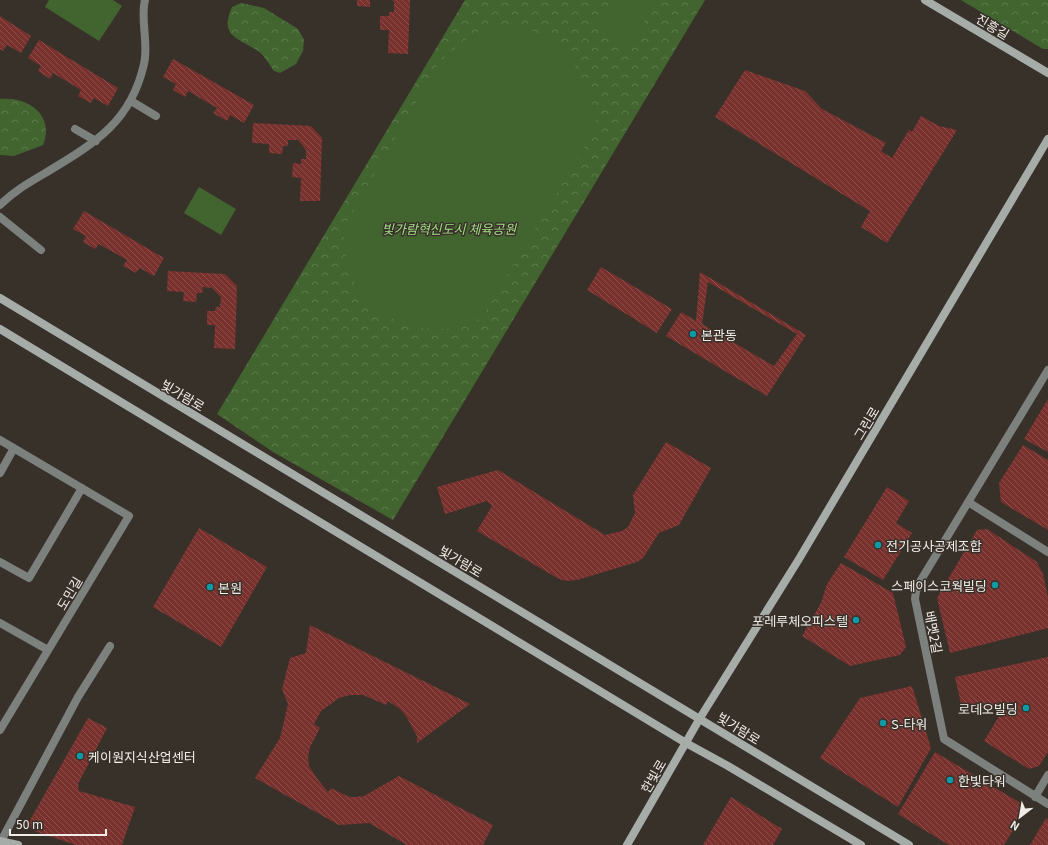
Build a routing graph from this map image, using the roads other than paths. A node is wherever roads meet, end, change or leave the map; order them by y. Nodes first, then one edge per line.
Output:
1 (145, 0) edge
2 (926, 0) edge
3 (1048, 73) edge
4 (131, 101) junction
5 (156, 116) dead end
6 (75, 129) dead end
7 (1048, 139) edge
8 (96, 141) junction
9 (0, 205) edge
10 (0, 217) edge
11 (41, 250) dead end
12 (0, 298) edge
13 (0, 330) edge
14 (1048, 370) edge
15 (0, 440) edge
16 (14, 448) junction
17 (0, 473) edge
18 (82, 488) junction
19 (968, 502) junction
20 (1048, 552) edge
21 (0, 562) edge
22 (0, 623) edge
23 (110, 646) dead end
24 (48, 650) junction
25 (700, 718) junction
26 (0, 730) edge
27 (686, 743) junction
28 (1048, 775) edge
29 (1035, 797) junction
30 (1048, 804) edge
31 (1, 841) edge
32 (18, 845) edge
33 (627, 845) edge
34 (861, 845) edge
35 (909, 845) edge

1 - 4 street
2 - 3 main road, 진흥길
4 - 5 street
4 - 8 street
6 - 8 street
7 - 25 main road, 그린로
8 - 9 street
10 - 11 street
12 - 25 main road, 빛가람로
13 - 27 main road
14 - 19 street, 배멧2길
15 - 16 street, 도민길
16 - 17 street
16 - 18 street, 도민길
18 - 21 street
18 - 24 street, 도민길
19 - 20 street
19 - 29 street, 배멧2길
22 - 24 street
23 - 31 street
24 - 26 street, 도민길
25 - 27 main road, 한빛로
25 - 35 main road, 빛가람로
27 - 33 main road, 한빛로
27 - 34 main road
28 - 29 street
29 - 30 street, 배멧2길
31 - 32 main road

